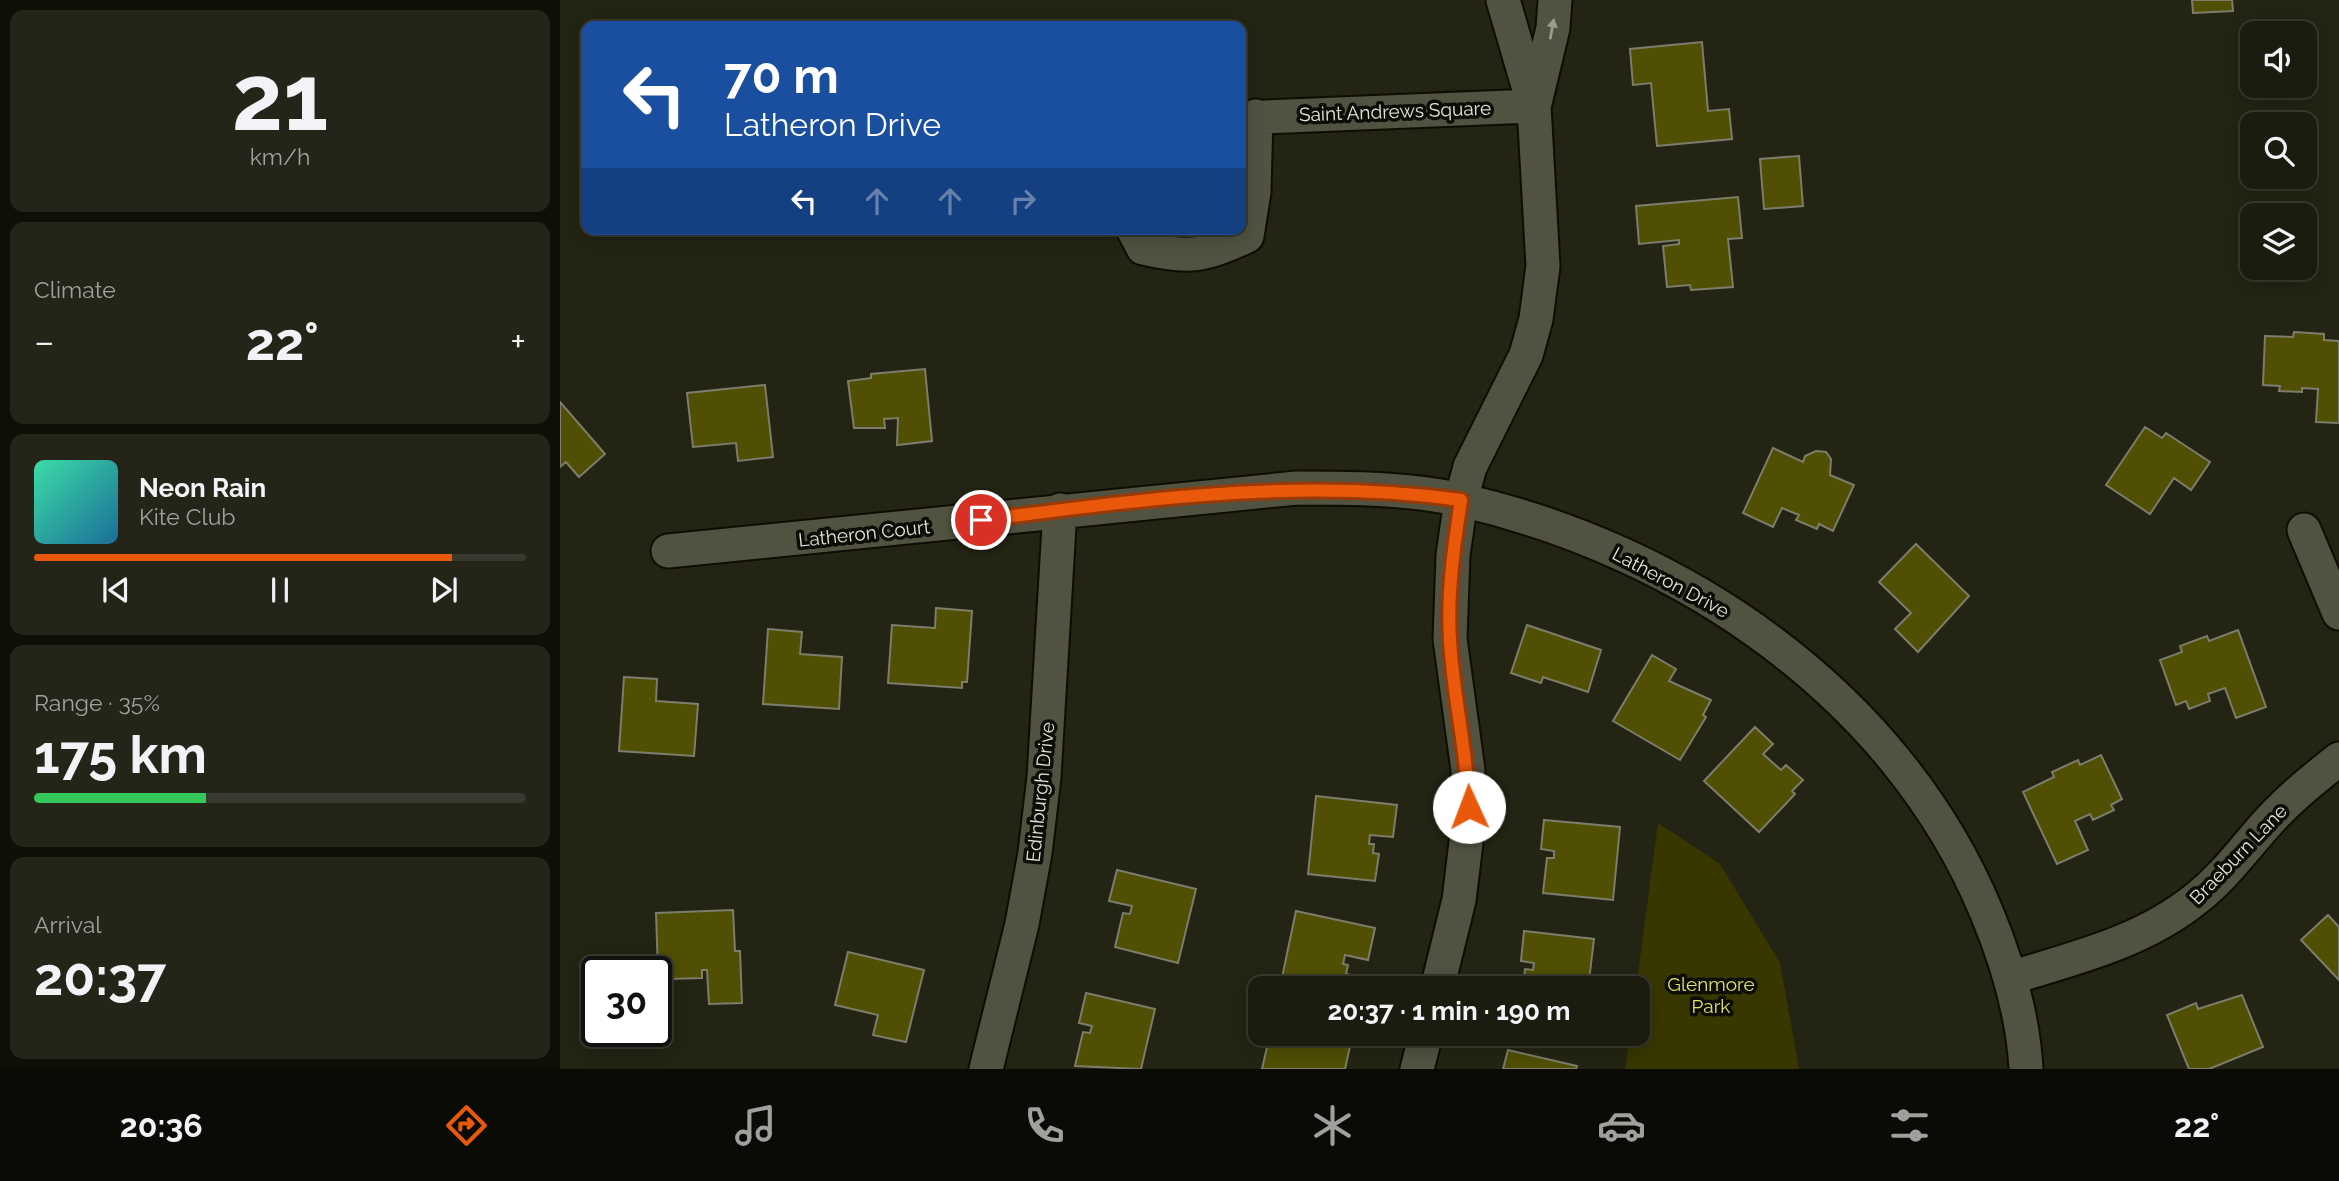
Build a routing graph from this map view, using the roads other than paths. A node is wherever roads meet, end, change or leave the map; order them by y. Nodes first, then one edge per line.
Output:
1 (1503, 0) edge
2 (1555, 0) edge
3 (1534, 106) junction
4 (1248, 117) edge
5 (1136, 235) edge
6 (1461, 500) junction
7 (1060, 510) junction
8 (2304, 530) dead end
9 (668, 551) dead end
10 (2339, 613) edge
11 (2339, 759) edge
12 (1440, 976) edge
13 (2010, 978) junction
14 (1423, 1046) edge
15 (986, 1069) edge
16 (1417, 1069) edge
17 (2026, 1069) edge

1 - 3 street
3 -> 2 street
3 - 4 street, Saint Andrews Square
3 - 6 street
4 - 5 street, Saint Andrews Square
6 - 7 street, Latheron Drive
6 - 12 street
6 - 13 street, Latheron Drive
7 - 9 street, Latheron Court
7 - 15 street, Edinburgh Drive
8 - 10 street
11 - 13 street, Braeburn Lane
13 - 17 street, Latheron Drive
14 - 16 street

